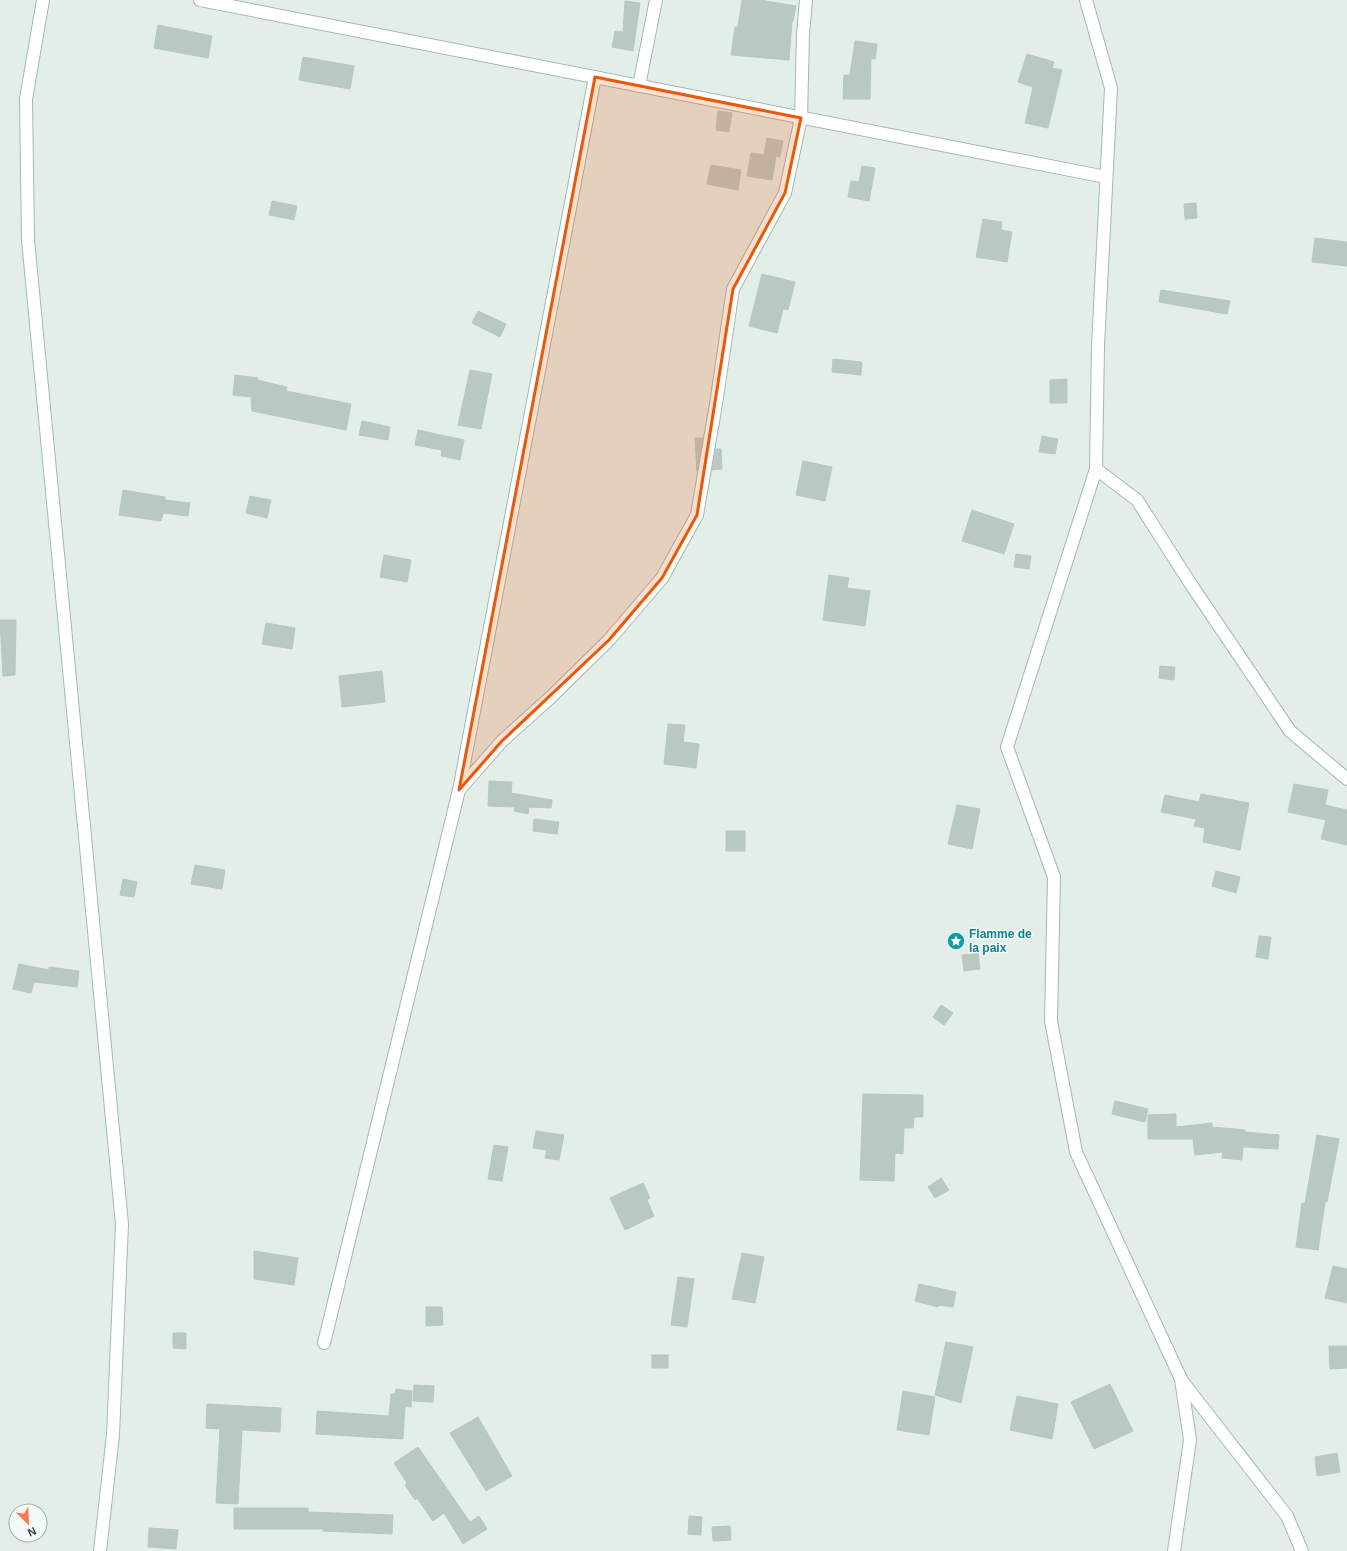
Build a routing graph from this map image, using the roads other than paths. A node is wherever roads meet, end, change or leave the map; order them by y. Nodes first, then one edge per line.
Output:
1 (43, 0) edge
2 (200, 0) edge
3 (656, 0) edge
4 (806, 0) edge
5 (1086, 0) edge
6 (595, 77) junction
7 (639, 86) junction
8 (801, 118) junction
9 (1106, 177) junction
10 (1096, 469) junction
11 (1347, 779) edge
12 (459, 790) junction
13 (324, 1343) dead end
14 (1181, 1379) junction
15 (100, 1551) edge
16 (1174, 1551) edge
17 (1302, 1551) edge

1 - 15 street
2 - 6 street
3 - 7 street
4 - 8 street
5 - 9 street
6 - 7 street
6 - 12 street
7 - 8 street
8 - 9 street
8 - 12 street
9 - 10 street
10 - 11 street
10 - 14 street
12 - 13 street
14 - 16 street
14 - 17 street

